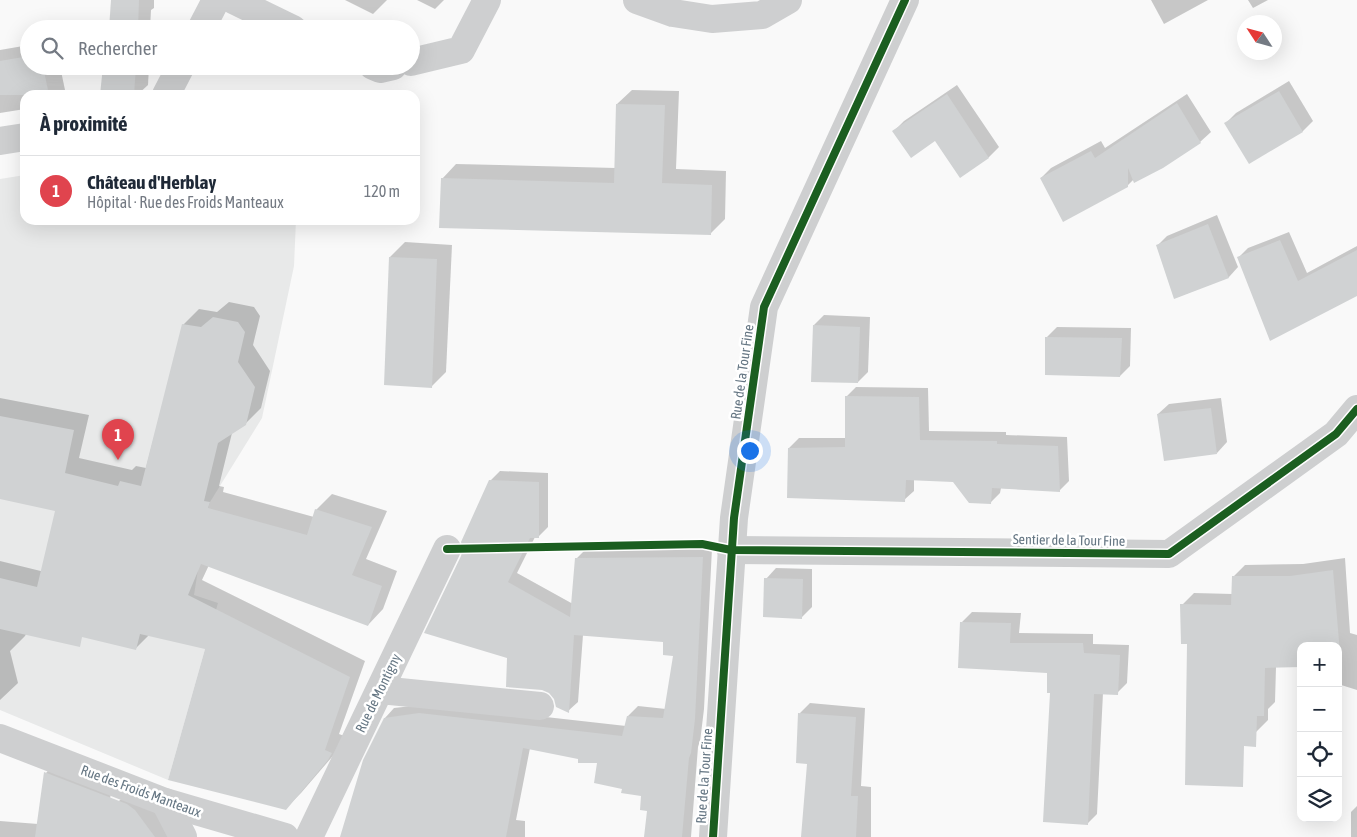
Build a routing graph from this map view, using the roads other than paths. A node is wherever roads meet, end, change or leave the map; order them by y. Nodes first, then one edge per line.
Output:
1 (216, 0) edge
2 (232, 0) edge
3 (487, 0) edge
4 (637, 0) edge
5 (788, 0) edge
6 (905, 0) edge
7 (206, 20) edge
8 (275, 20) edge
9 (420, 60) edge
10 (176, 75) edge
11 (169, 90) edge
12 (20, 138) edge
13 (0, 141) edge
14 (1357, 409) edge
15 (447, 549) dead end
16 (731, 550) junction
17 (380, 690) junction
18 (540, 706) dead end
19 (0, 738) edge
20 (166, 802) junction
21 (183, 837) edge
22 (285, 837) edge
23 (309, 837) edge
24 (713, 837) edge

1 - 7 street
2 - 8 street
3 - 9 street
4 - 5 street
6 - 16 street, Rue de la Tour Fine
10 - 11 street
12 - 13 street
14 - 16 street, Sentier de la Tour Fine
15 - 17 street, Rue de Montigny
16 - 24 street, Rue de la Tour Fine
17 - 18 street
17 - 23 street, Rue de Montigny
19 - 20 street, Rue des Froids Manteaux
20 - 21 street
20 - 22 street, Rue des Froids Manteaux

